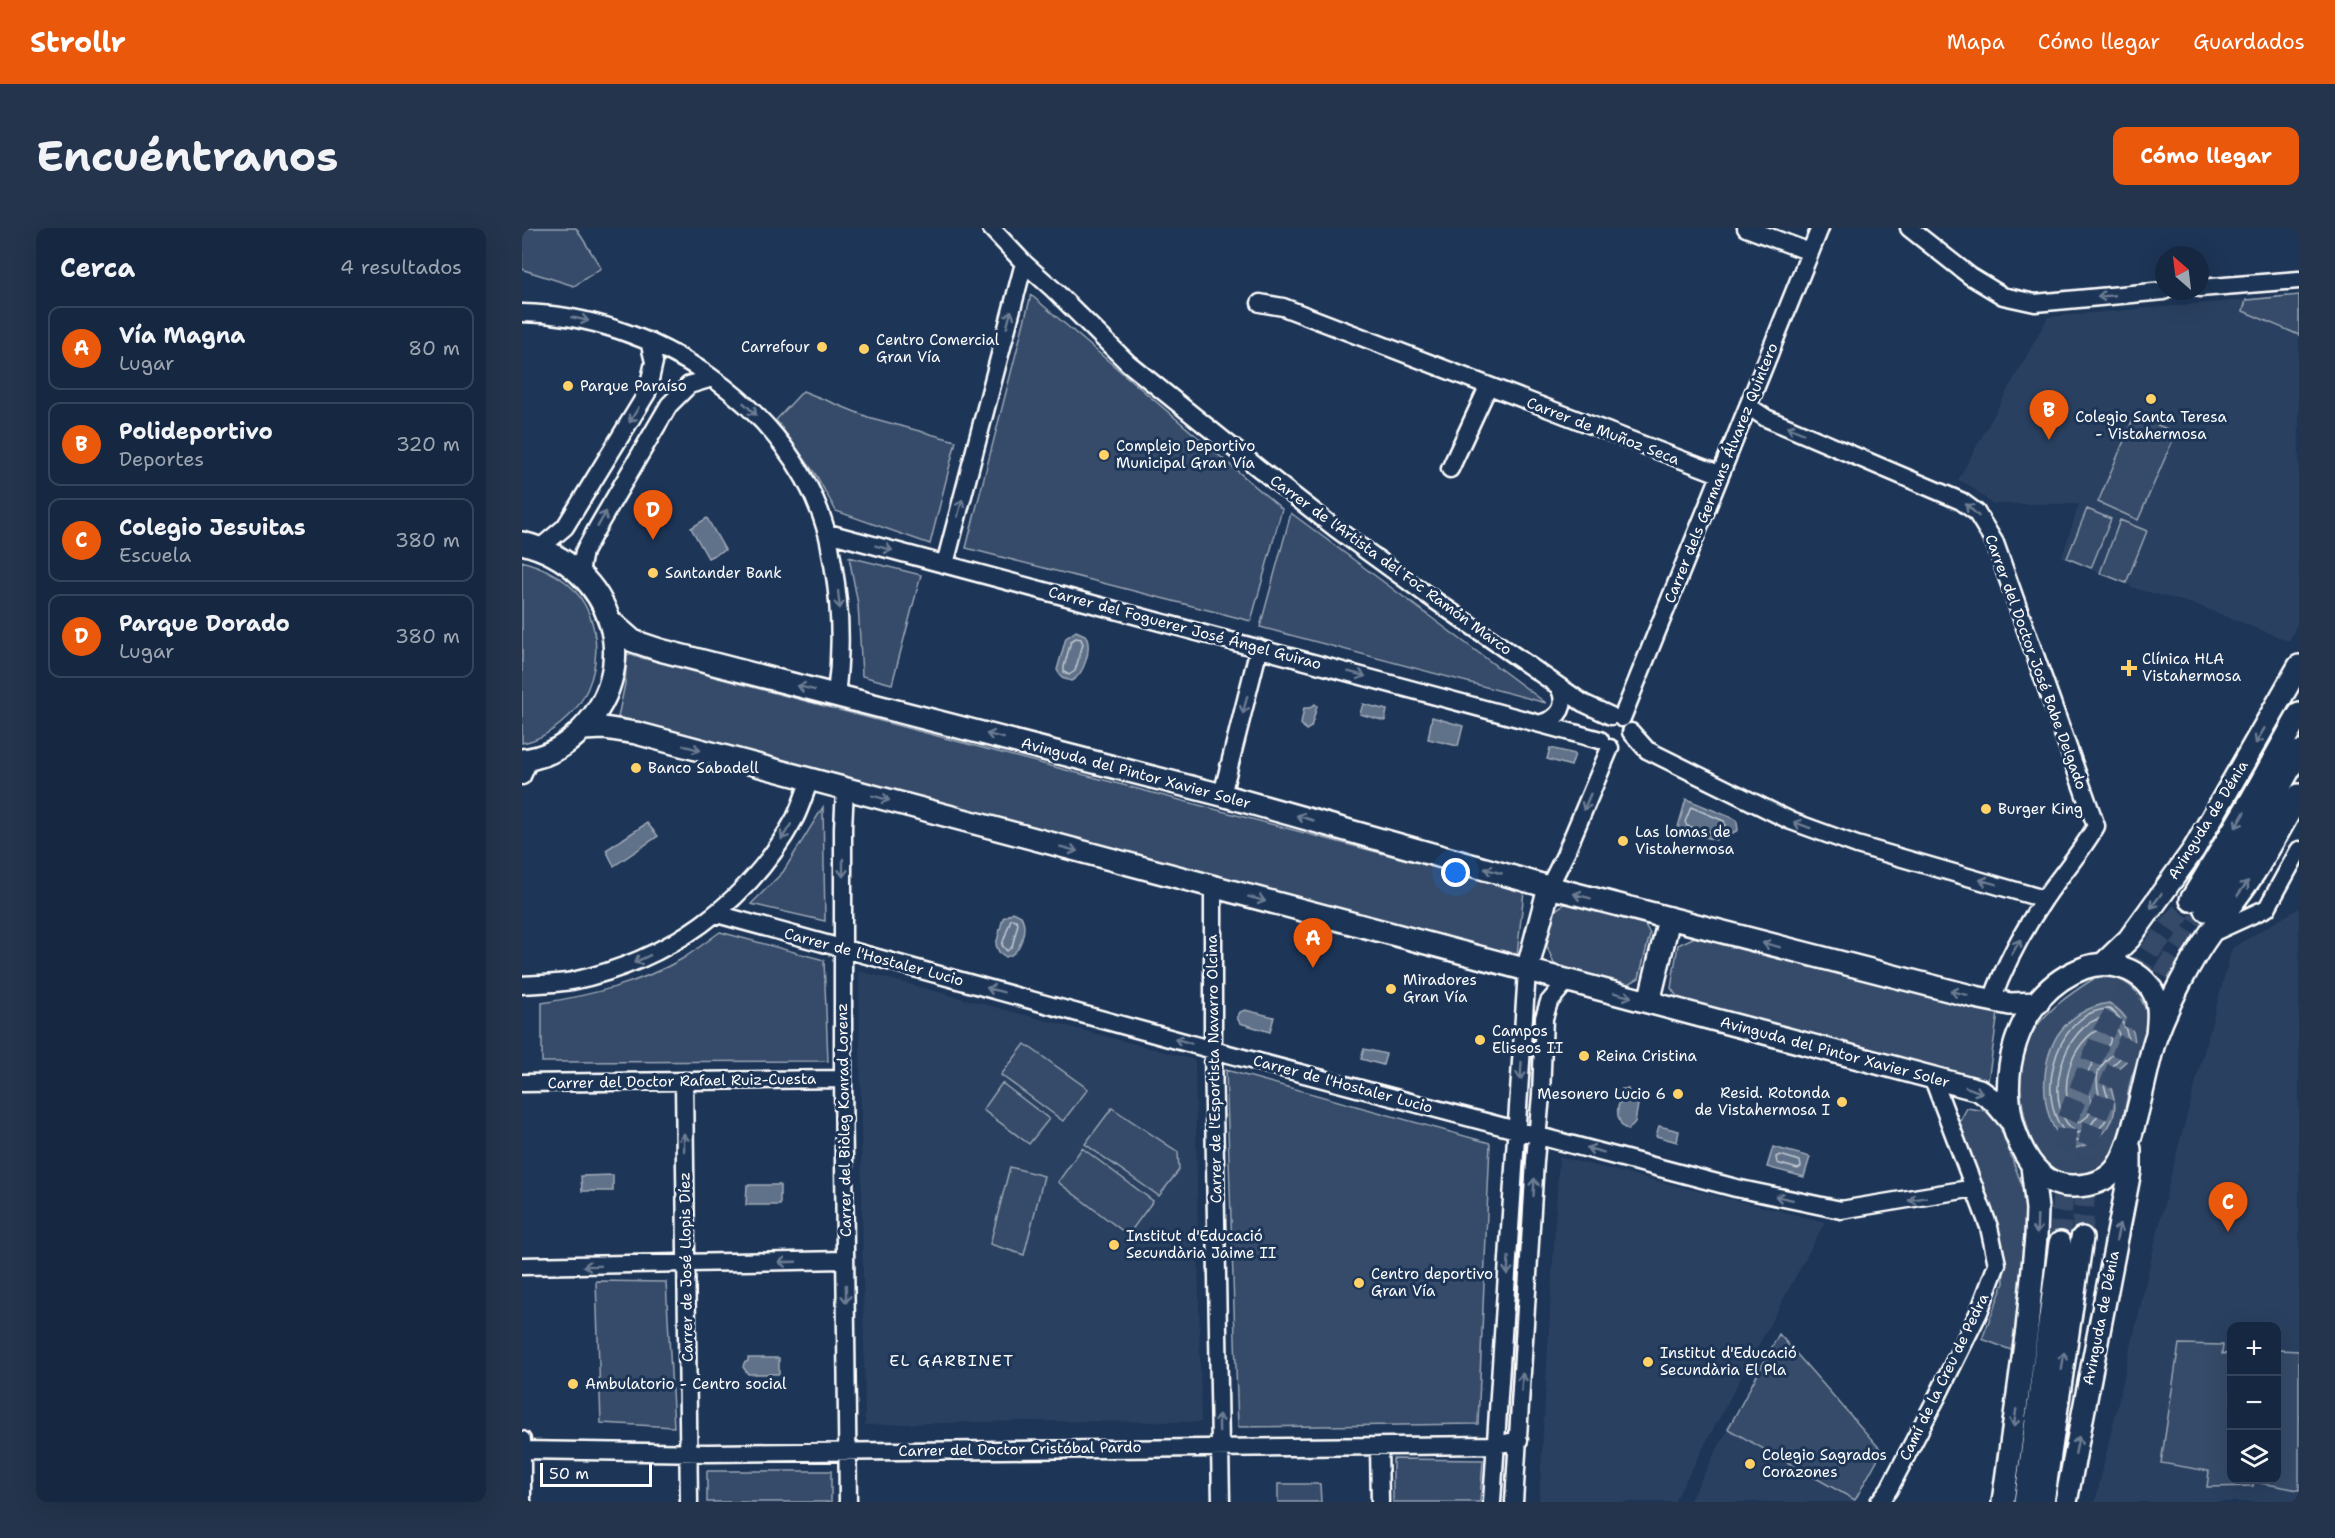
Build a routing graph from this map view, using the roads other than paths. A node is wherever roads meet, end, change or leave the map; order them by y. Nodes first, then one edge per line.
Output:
1 (991, 228) edge
2 (1746, 228) edge
3 (1820, 228) edge
4 (1909, 228) edge
5 (1810, 252) junction
6 (1024, 263) junction
7 (2299, 280) edge
8 (2209, 287) edge
9 (2155, 292) edge
10 (1260, 303) dead end
11 (522, 313) edge
12 (649, 341) junction
13 (712, 378) junction
14 (1488, 387) junction
15 (1748, 406) junction
16 (1450, 469) dead end
17 (1719, 474) junction
18 (828, 533) junction
19 (531, 545) edge
20 (945, 564) junction
21 (580, 572) junction
22 (609, 620) junction
23 (1259, 648) junction
24 (2299, 666) edge
25 (1559, 687) junction
26 (836, 695) junction
27 (2299, 714) edge
28 (1542, 723) junction
29 (583, 729) junction
30 (1609, 729) junction
31 (1631, 732) junction
32 (2299, 752) edge
33 (524, 765) edge
34 (810, 780) junction
35 (845, 789) junction
36 (1222, 795) junction
37 (2299, 795) edge
38 (2299, 849) edge
39 (1213, 887) junction
40 (1549, 887) junction
41 (2044, 899) junction
42 (717, 914) junction
43 (1669, 919) junction
44 (2209, 935) junction
45 (842, 949) junction
46 (2103, 964) junction
47 (1527, 971) junction
48 (1566, 982) junction
49 (522, 985) edge
50 (1992, 1000) junction
51 (1649, 1002) junction
52 (2038, 1003) junction
53 (2157, 1034) junction
54 (1213, 1050) junction
55 (1933, 1078) junction
56 (843, 1079) junction
57 (684, 1081) junction
58 (522, 1083) edge
59 (2010, 1120) junction
60 (1518, 1129) junction
61 (2131, 1133) junction
62 (1538, 1134) junction
63 (2032, 1166) junction
64 (1975, 1188) junction
65 (2082, 1238) tunnel mouth
66 (2060, 1243) tunnel mouth
67 (845, 1260) junction
68 (686, 1264) junction
69 (522, 1266) edge
70 (522, 1440) edge
71 (1519, 1440) junction
72 (1496, 1445) junction
73 (1220, 1446) junction
74 (1379, 1446) junction
75 (522, 1449) edge
76 (848, 1451) junction
77 (688, 1452) junction
78 (522, 1502) edge
79 (689, 1502) edge
80 (848, 1502) edge
81 (1221, 1502) edge
82 (1380, 1502) edge
83 (1492, 1502) edge
84 (1514, 1502) edge
85 (1879, 1502) edge
86 (2003, 1502) edge
87 (2025, 1502) edge
88 (2043, 1502) edge
89 (2066, 1502) edge

1 - 6 street, Carrer de l'Artista del Foc Ramón Marco
2 - 5 street
3 - 5 street, Carrer dels Germans Álvarez Quintero
9 -> 4 street
5 - 15 street, Carrer dels Germans Álvarez Quintero
20 -> 6 street
6 - 25 street, Carrer de l'Artista del Foc Ramón Marco
7 - 8 street
10 - 14 street, Carrer de Muñoz Seca
11 -> 12 street
12 - 13 street
12 -> 19 street
13 -> 18 street
21 -> 13 street
14 - 16 street
14 - 17 street, Carrer de Muñoz Seca
15 - 17 street, Carrer dels Germans Álvarez Quintero
41 -> 15 street, Carrer del Doctor José Babe Delgado
17 - 30 street, Carrer dels Germans Álvarez Quintero
18 -> 20 street, Carrer del Foguerer José Ángel Guirao
18 -> 26 street
19 - 21 main road
20 - 23 street, Carrer del Foguerer José Ángel Guirao
21 - 22 main road
26 -> 22 main road, Avinguda del Pintor Xavier Soler
22 - 29 main road
23 -> 28 street, Carrer del Foguerer José Ángel Guirao
23 -> 36 street
24 -> 46 main road, Avinguda de Dénia
25 - 28 street
25 - 30 street, Carrer de l'Artista del Foc Ramón Marco
36 -> 26 main road, Avinguda del Pintor Xavier Soler
27 -> 32 main road, Avinguda de Dénia
28 - 30 street, Carrer del Foguerer José Ángel Guirao
29 - 33 main road
29 -> 34 main road, Avinguda del Pintor Xavier Soler
30 - 31 street
30 - 31 street
30 -> 40 street, Carrer dels Germans Álvarez Quintero
41 -> 31 street
34 - 35 main road, Avinguda del Pintor Xavier Soler
34 -> 42 street
35 -> 39 main road, Avinguda del Pintor Xavier Soler
35 -> 45 street, Carrer del Biòleg Konrad Lorenz
40 -> 36 main road, Avinguda del Pintor Xavier Soler
44 -> 37 main road, Avinguda de Dénia
38 - 44 street
39 -> 47 main road, Avinguda del Pintor Xavier Soler
39 - 54 street, Carrer de l'Esportista Navarro Olcina
43 -> 40 main road, Avinguda del Pintor Xavier Soler
40 - 47 main road, Carrer dels Germans Álvarez Quintero
50 -> 41 street, Carrer del Doctor José Babe Delgado
42 - 45 street, Carrer de l'Hostaler Lucio
42 -> 49 street
50 -> 43 main road, Avinguda del Pintor Xavier Soler
43 - 51 main road
44 - 53 main road, Avinguda de Dénia
54 -> 45 street, Carrer de l'Hostaler Lucio
45 - 56 street, Carrer del Biòleg Konrad Lorenz
46 - 52 main road, Avinguda de Dénia
46 - 53 main road, Avinguda de Dénia
47 - 48 main road, Avinguda del Pintor Xavier Soler
47 -> 60 street
48 -> 51 main road, Avinguda del Pintor Xavier Soler
48 - 62 street
50 - 52 main road, Avinguda del Pintor Xavier Soler
51 - 55 main road, Avinguda del Pintor Xavier Soler
52 - 59 main road, Avinguda de Dénia
53 - 61 main road, Avinguda de Dénia
54 - 60 street, Carrer de l'Hostaler Lucio
73 -> 54 street, Carrer de l'Esportista Navarro Olcina
55 -> 59 main road, Avinguda del Pintor Xavier Soler
55 - 64 street, Camí de la Creu de Pedra
56 - 57 street, Carrer del Doctor Rafael Ruiz-Cuesta
56 - 67 street, Carrer del Biòleg Konrad Lorenz
57 - 58 street, Carrer del Doctor Rafael Ruiz-Cuesta
68 -> 57 street, Carrer de José Llopis Díez
59 - 63 main road, Avinguda de Dénia
60 - 62 street, Carrer de l'Hostaler Lucio
60 -> 72 street
61 - 63 main road, Avinguda de Dénia
89 -> 61 main road, Avinguda de Dénia
64 -> 62 street, Carrer de l'Hostaler Lucio
71 -> 62 street
63 -> 86 main road, Avinguda de Dénia
64 - 85 street, Camí de la Creu de Pedra
88 -> 65 main road, Avinguda de Dénia
66 - 87 main road
67 -> 68 street
67 -> 76 street, Carrer del Biòleg Konrad Lorenz
68 -> 69 street
68 - 77 street, Carrer de José Llopis Díez
70 - 75 street
71 - 72 street, Carrer del Doctor Cristóbal Pardo
71 - 84 street
72 - 74 street, Carrer del Doctor Cristóbal Pardo
72 - 83 street
73 - 74 street, Carrer del Doctor Cristóbal Pardo
73 - 76 street, Carrer del Doctor Cristóbal Pardo
73 - 81 street, Carrer de l'Esportista Navarro Olcina
74 - 82 street
75 - 77 street, Carrer del Doctor Cristóbal Pardo
75 - 78 street
76 - 77 street, Carrer del Doctor Cristóbal Pardo
76 - 80 street, Carrer del Biòleg Konrad Lorenz
77 - 79 street, Carrer de José Llopis Díez

